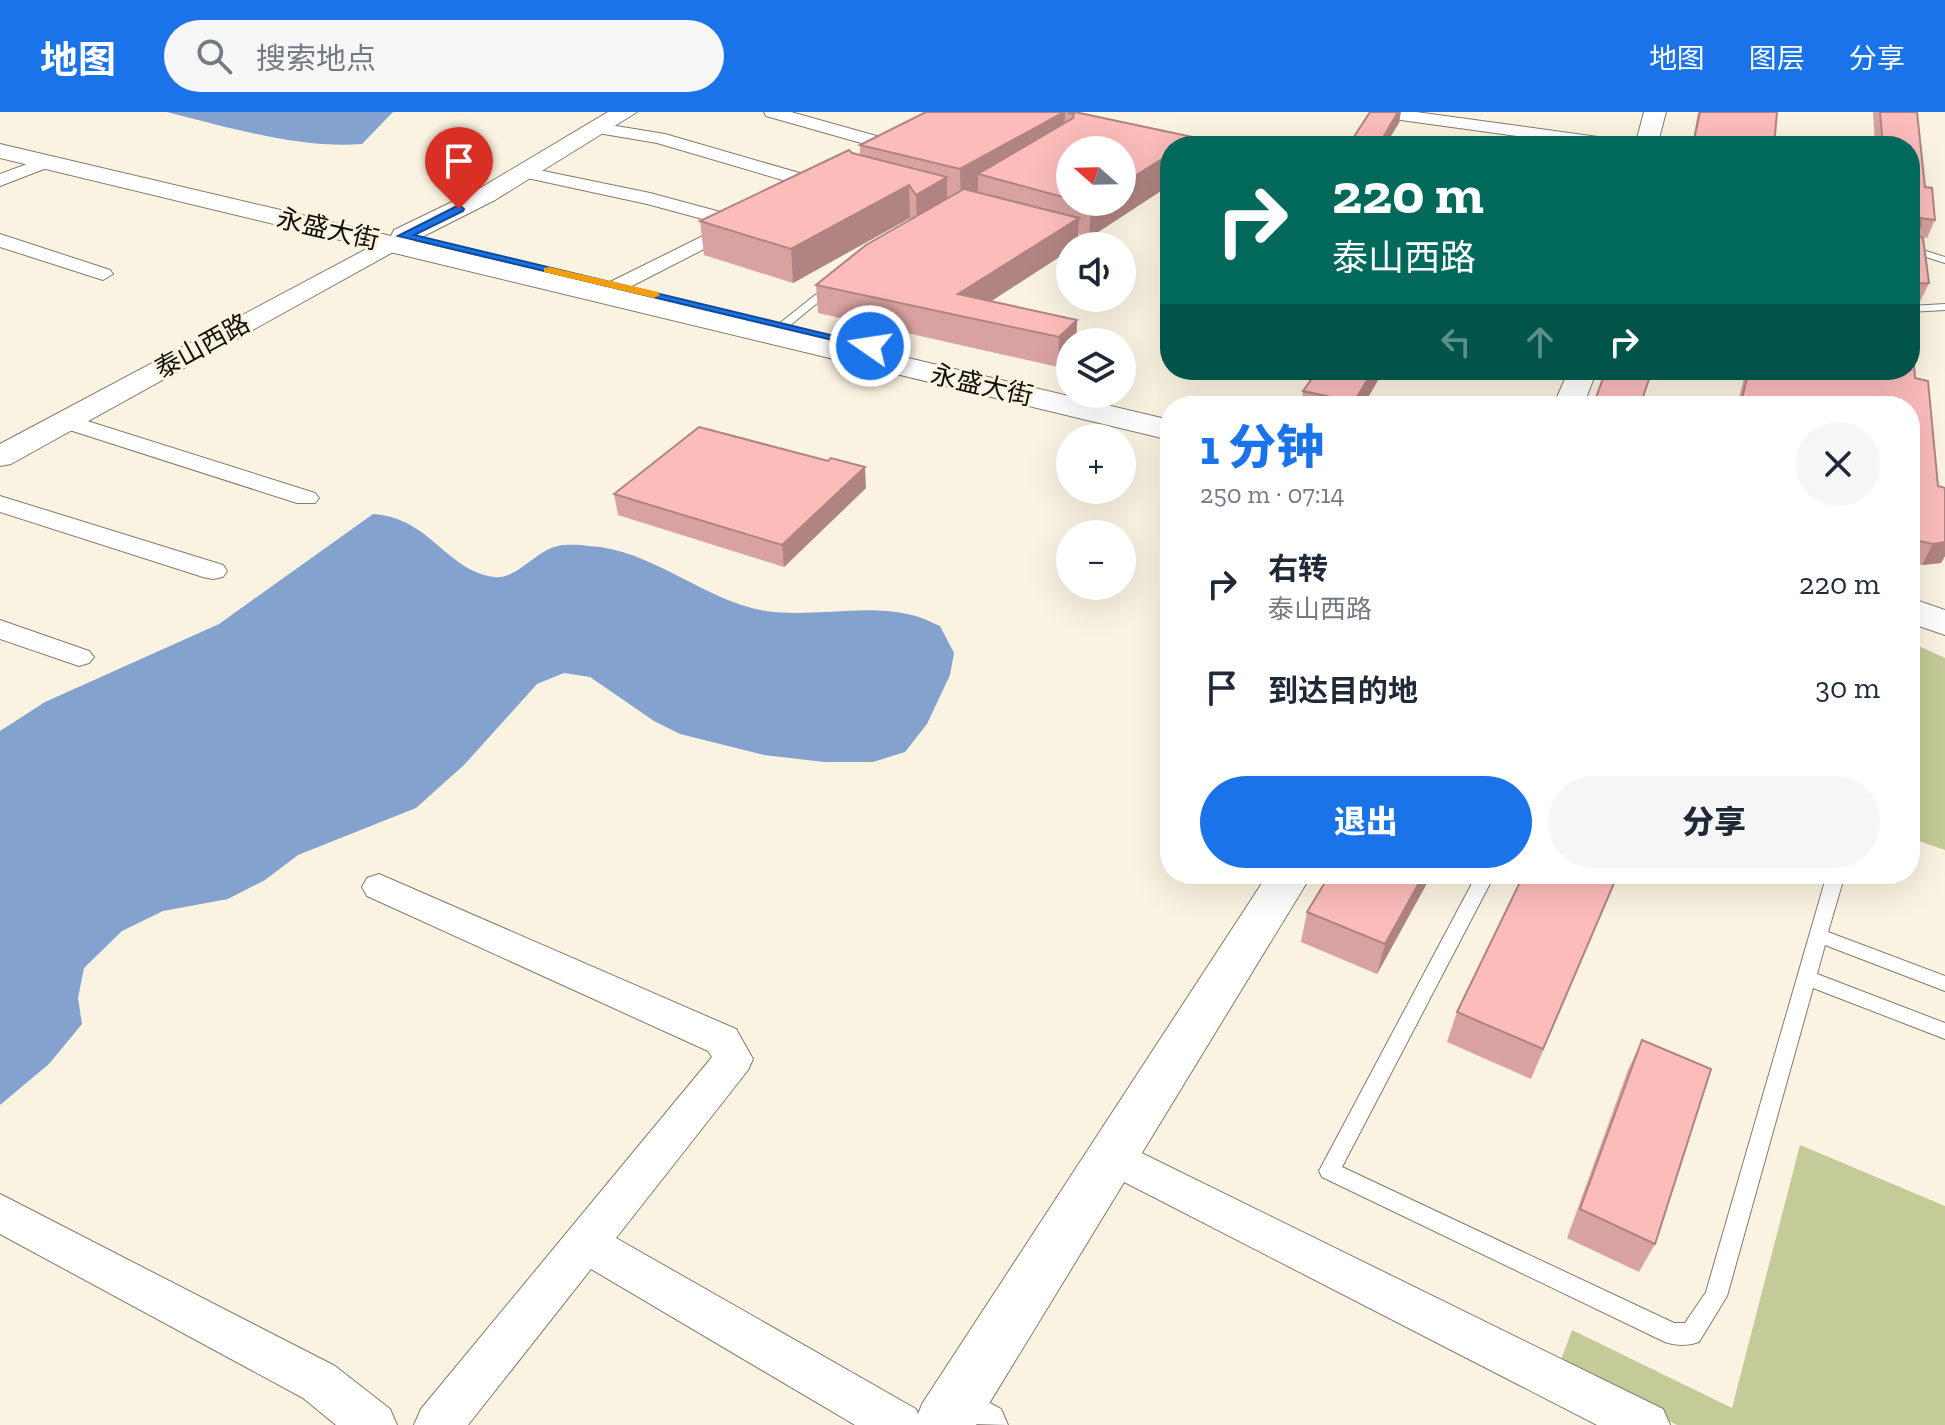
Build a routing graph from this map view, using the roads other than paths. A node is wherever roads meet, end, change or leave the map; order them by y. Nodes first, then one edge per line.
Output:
1 (625, 112) edge
2 (772, 112) edge
3 (1379, 112) edge
4 (1655, 112) edge
5 (597, 120) edge
6 (1554, 136) edge
7 (1649, 136) edge
8 (0, 141) edge
9 (0, 151) edge
10 (873, 160) edge
11 (46, 162) junction
12 (524, 172) junction
13 (0, 180) edge
14 (795, 198) edge
15 (1047, 231) edge
16 (1056, 233) edge
17 (0, 240) edge
18 (396, 240) junction
19 (1920, 252) edge
20 (1945, 260) edge
21 (103, 274) dead end
22 (837, 283) edge
23 (617, 286) junction
24 (1945, 307) edge
25 (1920, 308) edge
26 (784, 325) junction
27 (1056, 389) edge
28 (1136, 408) edge
29 (1160, 414) edge
30 (65, 421) junction
31 (1160, 428) edge
32 (0, 457) edge
33 (306, 498) dead end
34 (0, 504) edge
35 (213, 571) dead end
36 (1920, 593) edge
37 (1945, 597) edge
38 (1920, 614) edge
39 (1945, 623) edge
40 (0, 629) edge
41 (79, 657) dead end
42 (1284, 884) edge
43 (1481, 884) edge
44 (1833, 884) edge
45 (379, 887) dead end
46 (1819, 936) junction
47 (1807, 978) junction
48 (1945, 984) edge
49 (1945, 1031) edge
50 (1111, 1156) junction
51 (0, 1213) edge
52 (586, 1243) junction
53 (961, 1419) edge
54 (373, 1425) edge
55 (438, 1425) edge
56 (899, 1425) edge
57 (1646, 1425) edge

1 - 5 main road, 泰山西路
2 - 10 street
3 - 6 street
4 - 7 street
5 - 12 main road, 泰山西路
5 - 14 street
5 - 18 main road, 泰山西路
8 - 18 main road, 永盛大街
9 - 11 main road, 永盛大街
11 - 13 street
11 - 18 main road, 永盛大街
12 - 18 main road, 泰山西路
12 - 23 street
15 - 16 lane
17 - 21 street
18 - 23 main road, 永盛大街
18 - 30 street, 泰山西路
18 - 31 main road, 永盛大街
19 - 20 lane
22 - 26 lane
23 - 26 main road, 永盛大街
24 - 25 lane
26 - 27 main road, 永盛大街
28 - 29 main road, 永盛大街
30 - 32 street, 泰山西路
30 - 33 street
34 - 35 street
36 - 37 main road
38 - 39 main road
40 - 41 street
42 - 50 street
43 - 47 lane
44 - 46 lane
45 - 52 street
46 - 47 lane
46 - 48 lane
47 - 49 lane
50 - 53 street
50 - 57 street
51 - 54 street
52 - 55 street
52 - 56 street

